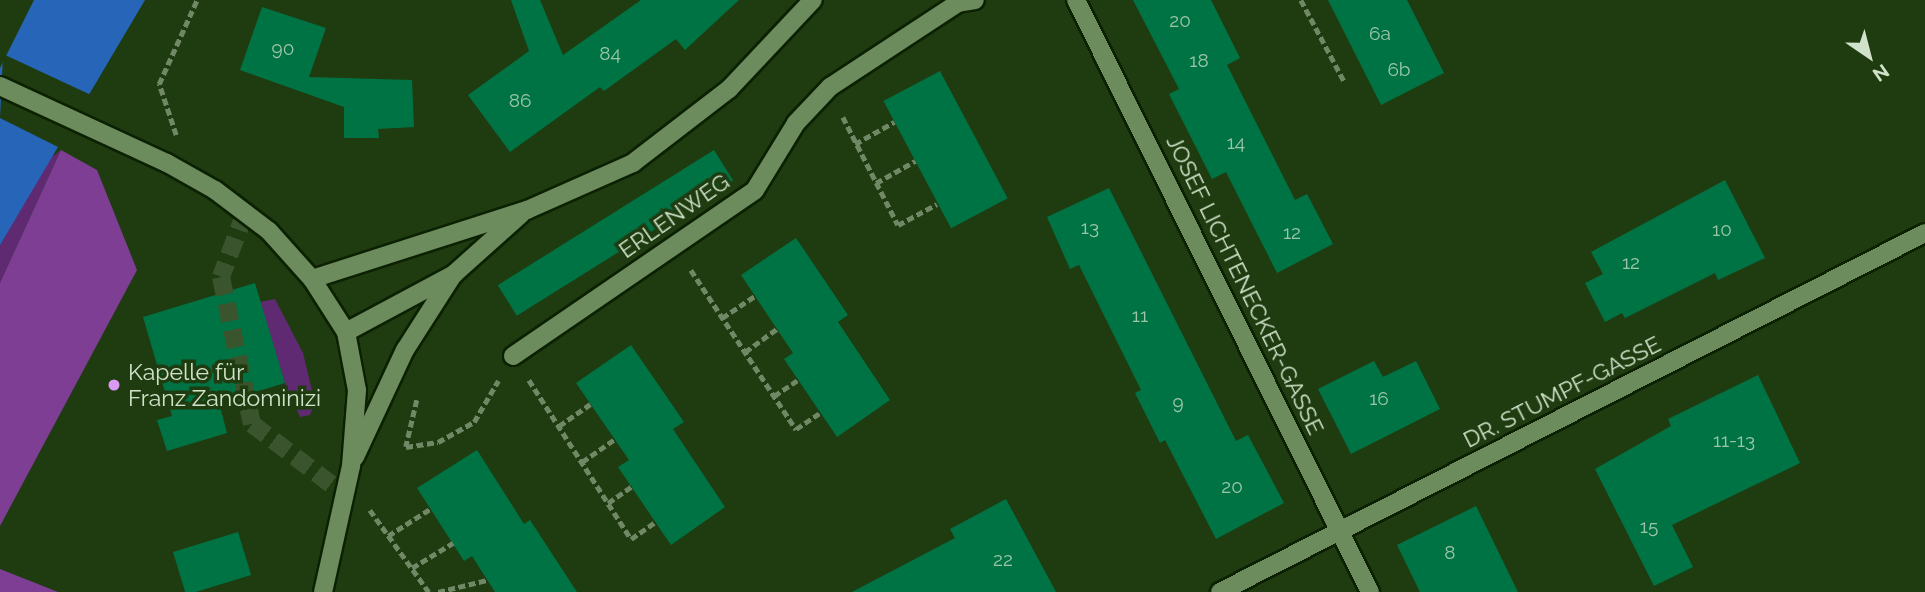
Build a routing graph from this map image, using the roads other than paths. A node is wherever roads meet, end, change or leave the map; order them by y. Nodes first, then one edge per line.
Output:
1 (813, 0) edge
2 (975, 0) edge
3 (1076, 0) edge
4 (0, 86) edge
5 (527, 210) junction
6 (1925, 233) edge
7 (454, 274) junction
8 (312, 279) junction
9 (346, 332) junction
10 (513, 356) road end
11 (349, 472) junction
12 (1340, 533) junction
13 (323, 592) edge
14 (1220, 592) edge
15 (1370, 592) edge

1 - 5 street
2 - 10 street, ERLENWEG
3 - 12 street, JOSEF LICHTENECKER-GASSE
4 - 8 street
5 - 7 street
5 - 8 street
6 - 12 street, DR. STUMPF-GASSE
7 - 9 street
7 - 11 street
8 - 9 street
9 - 11 street
11 - 13 street
12 - 14 street, DR. STUMPF-GASSE
12 - 15 street, JOSEF LICHTENECKER-GASSE

